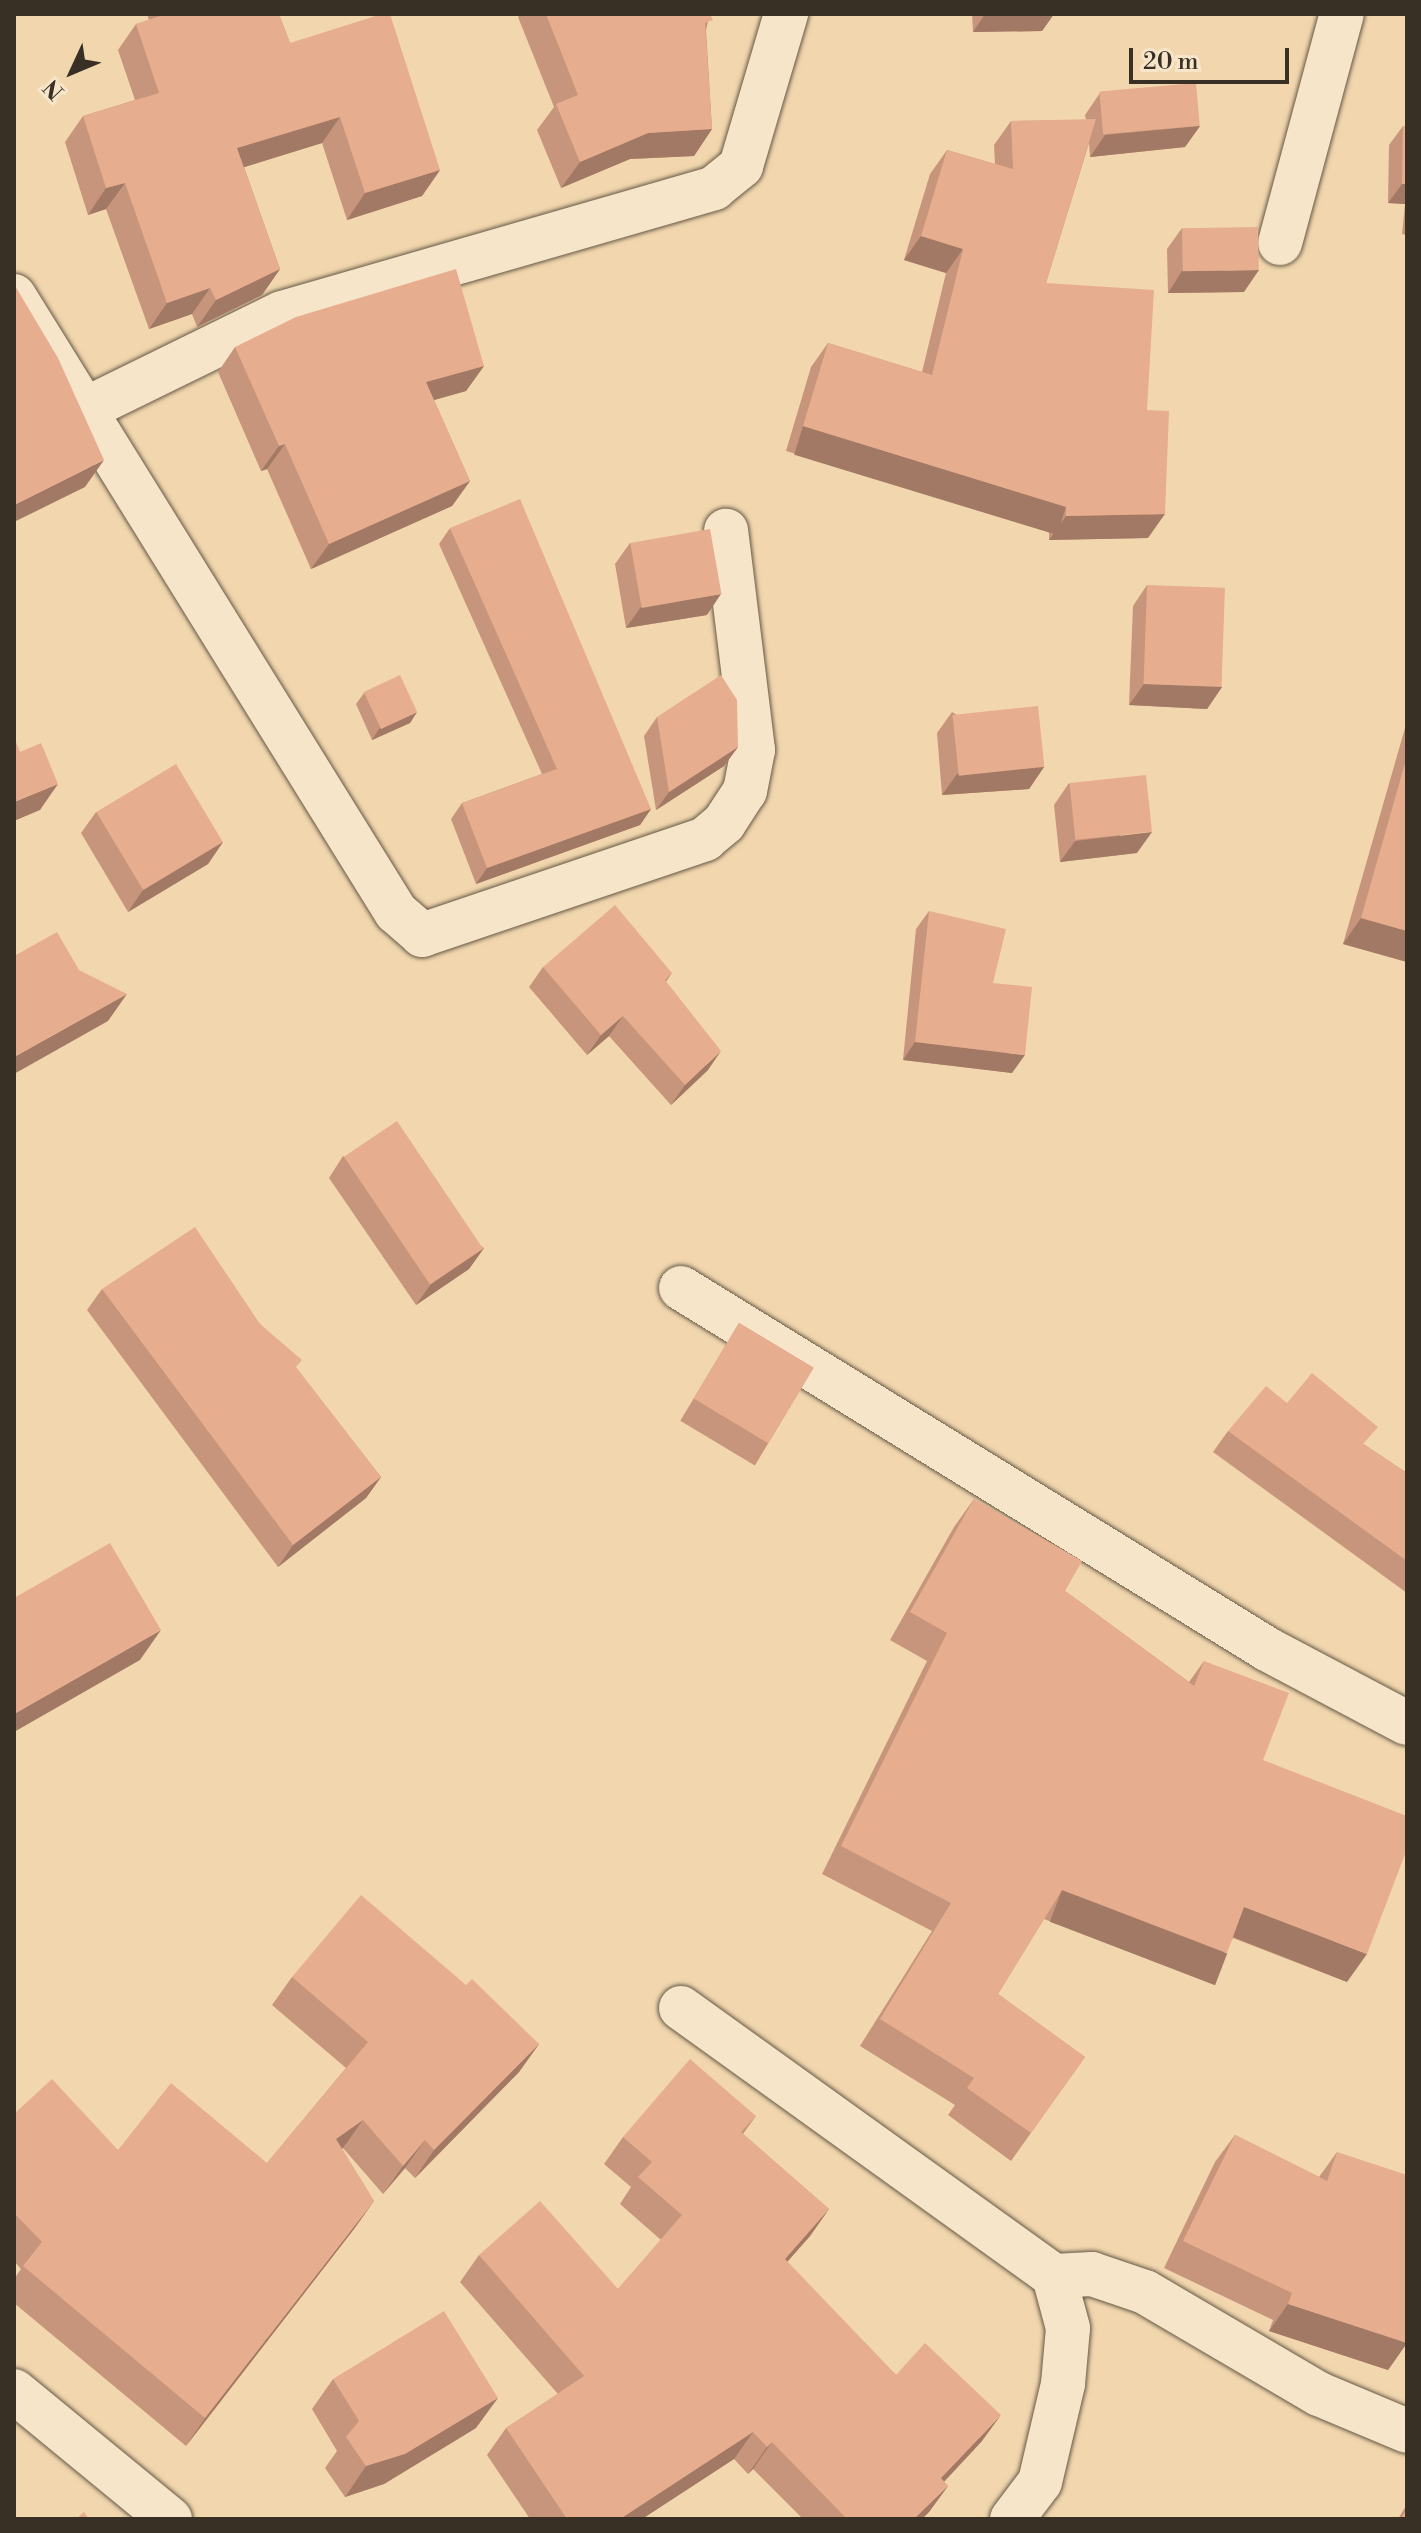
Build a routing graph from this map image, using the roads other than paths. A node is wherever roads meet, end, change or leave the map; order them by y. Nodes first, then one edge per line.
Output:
1 (786, 14) edge
2 (1342, 14) edge
3 (1280, 243) dead end
4 (14, 296) edge
5 (86, 409) junction
6 (726, 531) dead end
7 (681, 1288) dead end
8 (1407, 1723) edge
9 (681, 2008) dead end
10 (1054, 2276) junction
11 (14, 2391) edge
12 (1407, 2431) edge
13 (170, 2519) edge
14 (1012, 2519) edge

1 - 5 street
2 - 3 street
4 - 5 street
5 - 6 street
7 - 8 street
9 - 10 street
10 - 12 street
10 - 14 street
11 - 13 street

